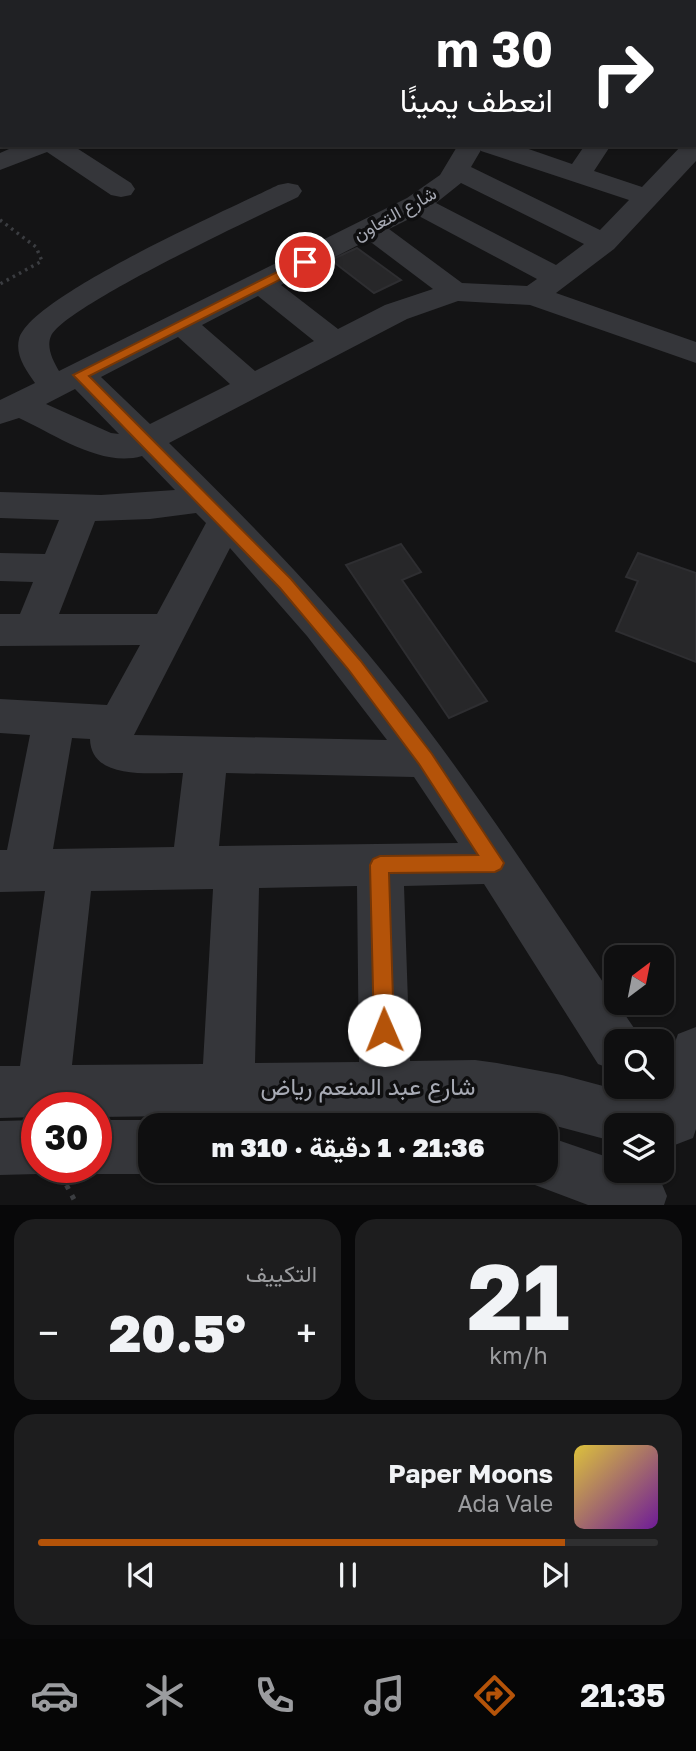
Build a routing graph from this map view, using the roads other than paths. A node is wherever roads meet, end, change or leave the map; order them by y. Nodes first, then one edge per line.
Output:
1 (36, 147) edge
2 (57, 147) edge
3 (496, 147) edge
4 (597, 147) edge
5 (695, 147) edge
6 (465, 158) edge
7 (0, 162) edge
8 (578, 174) junction
9 (121, 190) dead end
10 (288, 191) dead end
11 (646, 197) junction
12 (417, 204) junction
13 (371, 229) junction
14 (604, 243) junction
15 (558, 278) junction
16 (261, 284) junction
17 (455, 292) junction
18 (533, 296) junction
19 (182, 324) junction
20 (335, 342) junction
21 (696, 353) edge
22 (67, 381) junction
23 (252, 386) junction
24 (10, 410) edge
25 (147, 441) junction
26 (0, 505) edge
27 (82, 508) junction
28 (214, 510) junction
29 (0, 567) edge
30 (58, 569) junction
31 (167, 629) junction
32 (16, 630) edge
33 (0, 716) edge
34 (54, 719) junction
35 (119, 723) junction
36 (207, 755) junction
37 (425, 759) junction
38 (495, 863) junction
39 (380, 865) junction
40 (215, 867) junction
41 (32, 870) edge
42 (605, 1029) edge
43 (696, 1052) edge
44 (386, 1085) junction
45 (228, 1087) junction
46 (22, 1091) edge
47 (638, 1113) edge
48 (666, 1113) edge
49 (21, 1147) edge
50 (112, 1147) edge
51 (138, 1147) edge
52 (0, 1148) edge
53 (558, 1167) edge
54 (640, 1191) edge

1 - 7 street
2 - 9 street
3 - 8 street
4 - 8 street
5 - 11 street
6 - 12 street, شارع التعاون
6 - 14 street
8 - 11 street
10 - 22 street
11 - 14 street
12 - 13 street, شارع التعاون
12 - 15 street
13 - 16 street, شارع التعاون
13 - 17 street
14 - 15 street
15 - 18 street
16 - 19 street, شارع التعاون
16 - 20 street
17 - 18 street
17 - 20 street
18 - 21 street
19 - 22 street, شارع التعاون
19 - 23 street
20 - 23 street
22 - 24 street, شارع التعاون
22 - 25 street
23 - 25 street
24 - 25 street
25 - 28 street
26 - 27 street
27 - 28 street
27 - 30 street
28 - 31 street
28 - 37 street
29 - 30 street
30 - 32 street
31 - 32 street
31 - 35 street
33 - 34 street
34 - 35 street
34 - 41 street
35 - 36 street
36 - 37 street
36 - 40 street
37 - 38 street
38 - 39 street
38 - 42 street
39 - 40 street
39 - 44 street
40 - 41 street
40 - 45 street
41 - 46 street
43 - 48 street
44 - 45 street, شارع عبد المنعم رياض
44 - 47 street, شارع عبد المنعم رياض
45 - 46 street, شارع عبد المنعم رياض
49 - 52 street
50 - 51 street
53 - 54 street

